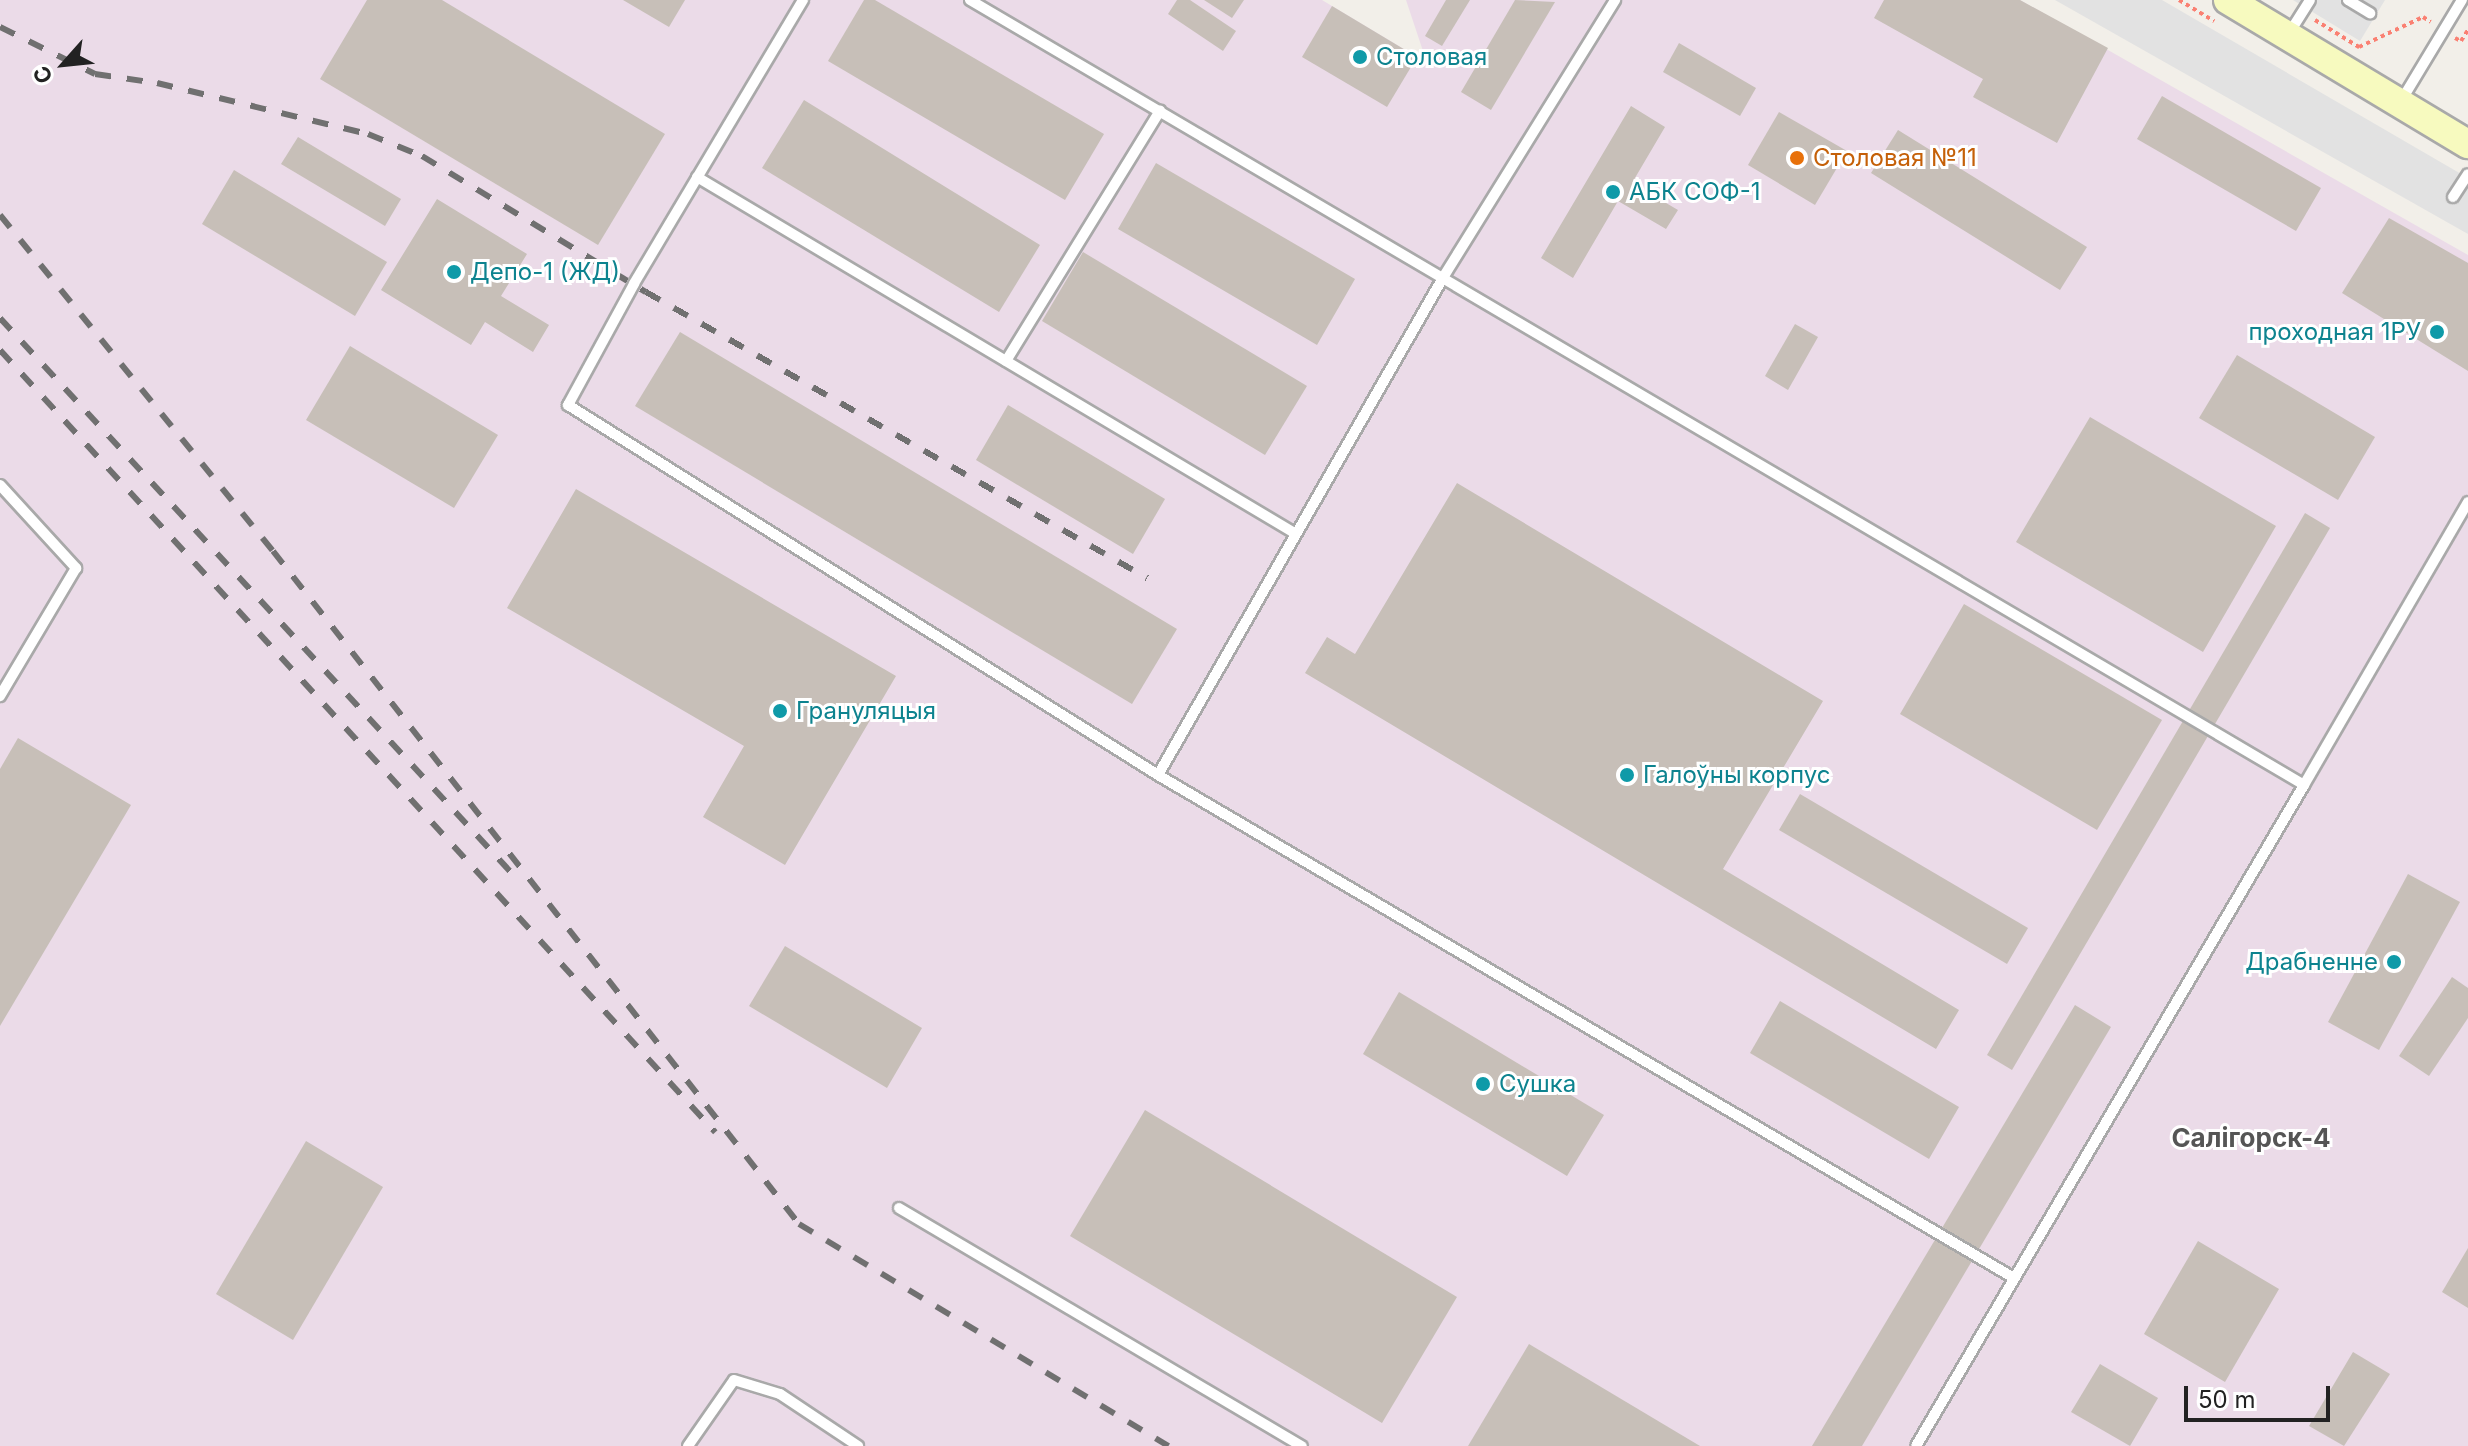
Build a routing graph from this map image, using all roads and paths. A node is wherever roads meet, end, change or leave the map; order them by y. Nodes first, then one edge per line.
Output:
1 (803, 0) edge
2 (970, 0) edge
3 (1615, 0) edge
4 (2228, 0) edge
5 (2310, 0) edge
6 (2348, 0) edge
7 (2462, 0) edge
8 (2370, 13) dead end
9 (2296, 24) junction
10 (2443, 30) junction
11 (2468, 30) edge
12 (2401, 101) junction
13 (1160, 111) junction
14 (2468, 125) edge
15 (2468, 144) edge
16 (2468, 174) edge
17 (697, 177) junction
18 (2453, 197) dead end
19 (1444, 276) junction
20 (1006, 361) junction
21 (0, 485) edge
22 (2468, 502) edge
23 (1296, 534) junction
24 (0, 696) edge
25 (1158, 775) junction
26 (2304, 785) junction
27 (899, 1208) dead end
28 (2014, 1278) junction
29 (688, 1446) edge
30 (858, 1446) edge
31 (1302, 1446) edge
32 (1916, 1446) edge

1 - 17 lane
2 - 13 lane
3 - 19 lane
4 - 9 main road
5 - 9 lane
6 - 8 lane
7 - 10 lane
9 - 10 path
9 - 12 main road
10 - 11 path
10 - 12 lane
12 - 14 main road
12 - 15 main road
13 - 19 lane
13 - 20 lane
16 - 18 lane
17 - 20 lane
17 - 25 lane
19 - 23 lane
19 - 26 lane
20 - 23 lane
21 - 24 lane
22 - 26 lane
23 - 25 lane
25 - 28 lane
26 - 28 lane
27 - 31 lane
28 - 32 lane
29 - 30 lane

